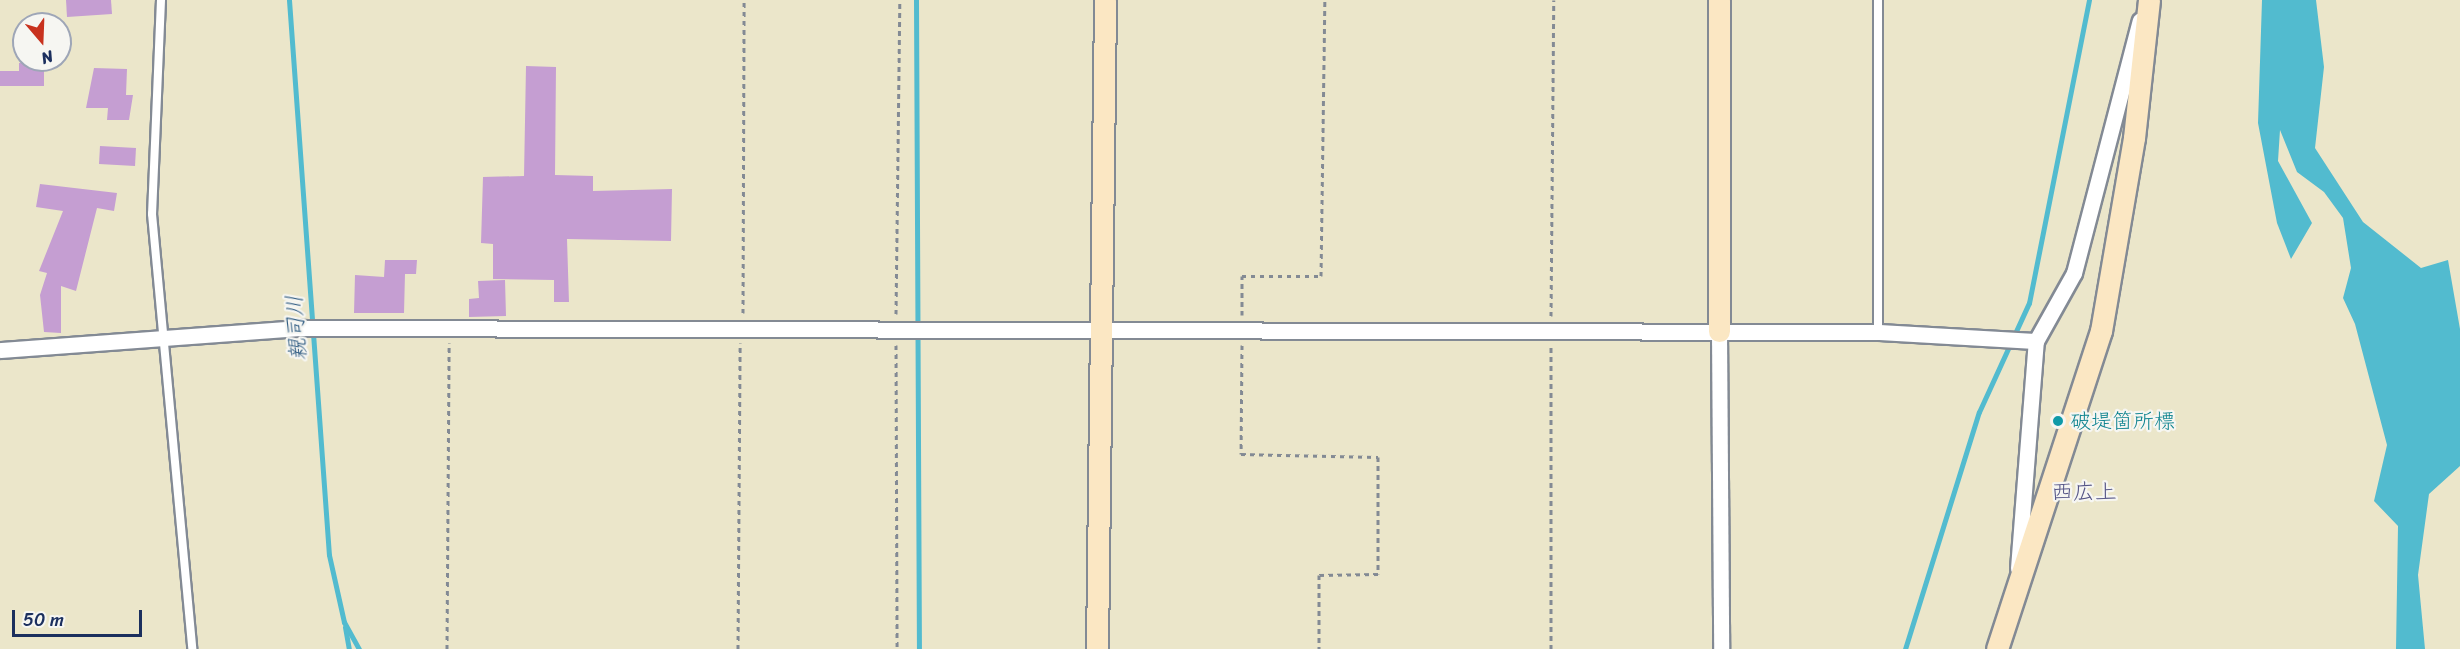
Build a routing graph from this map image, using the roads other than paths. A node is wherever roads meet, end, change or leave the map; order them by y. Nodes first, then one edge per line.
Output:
1 (162, 0) edge
2 (1105, 0) edge
3 (1719, 0) edge
4 (1878, 0) edge
5 (2147, 0) edge
6 (1719, 331) junction
7 (1878, 332) junction
8 (1101, 333) junction
9 (163, 339) junction
10 (2036, 341) junction
11 (0, 350) edge
12 (2016, 598) junction
13 (192, 649) edge
14 (1097, 649) edge
15 (1721, 649) edge
16 (1997, 649) edge

1 - 9 lane
2 - 8 street
3 - 6 street
4 - 7 lane
5 - 10 street
5 - 12 street
6 - 7 street
6 - 8 street
6 - 15 street
7 - 10 street
8 - 9 street
8 - 14 street
9 - 11 street
9 - 13 lane
10 - 12 street
12 - 16 street

